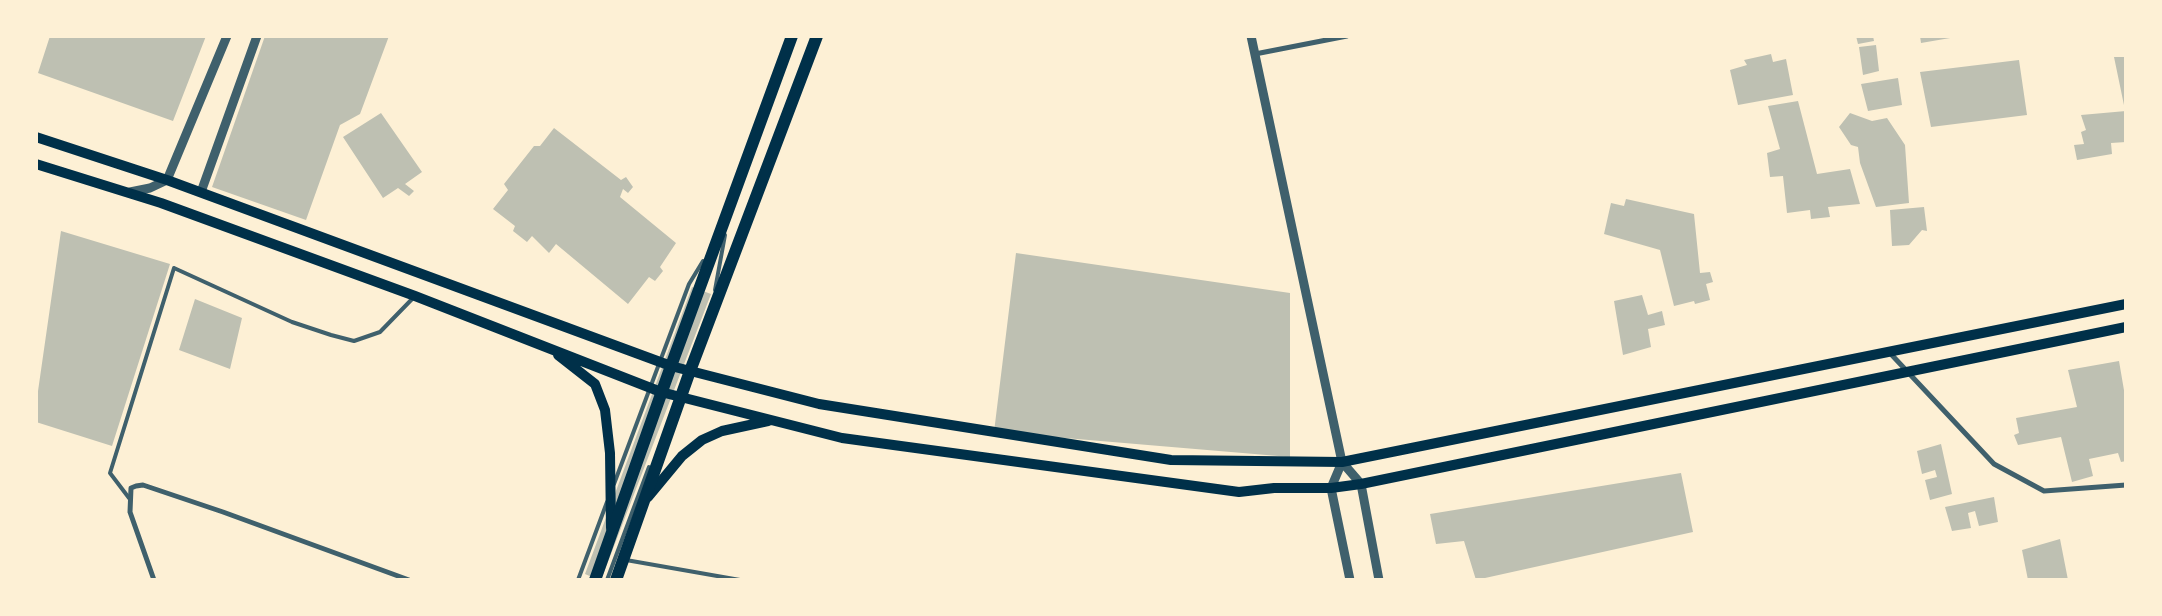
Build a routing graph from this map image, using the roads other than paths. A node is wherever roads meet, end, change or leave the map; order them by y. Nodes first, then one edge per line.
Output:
1 (226, 36) edge
2 (257, 36) edge
3 (792, 36) edge
4 (796, 36) edge
5 (817, 36) edge
6 (1251, 36) edge
7 (1347, 36) edge
8 (1255, 54) junction
9 (36, 137) edge
10 (36, 164) edge
11 (167, 180) junction
12 (130, 192) junction
13 (201, 192) junction
14 (727, 223) junction
15 (414, 296) junction
16 (2126, 304) edge
17 (2126, 327) edge
18 (549, 348) junction
19 (1888, 352) junction
20 (671, 366) junction
21 (690, 371) junction
22 (1907, 372) junction
23 (661, 392) junction
24 (681, 397) junction
25 (772, 420) junction
26 (656, 451) dead end
27 (652, 460) dead end
28 (1342, 462) junction
29 (1361, 484) junction
30 (2126, 485) edge
31 (1331, 488) junction
32 (129, 498) junction
33 (645, 500) junction
34 (610, 537) junction
35 (624, 560) junction
36 (154, 580) edge
37 (409, 580) edge
38 (578, 580) edge
39 (595, 580) edge
40 (607, 580) edge
41 (616, 580) edge
42 (740, 580) edge
43 (1350, 580) edge
44 (1379, 580) edge

1 - 11 street
2 - 13 street
3 - 20 main road
4 - 14 lane
5 - 21 main road
6 - 8 street
7 - 8 street
8 - 28 street
9 - 11 main road
10 - 12 main road
11 - 12 street
11 - 13 main road
12 - 15 main road
13 - 20 main road
14 - 26 lane
14 - 38 lane
15 - 18 main road
15 - 32 lane
16 - 19 main road
17 - 22 main road
18 - 23 main road
18 - 34 main road
19 - 22 street
19 - 28 main road
20 - 21 main road
20 - 23 main road
21 - 24 main road
21 - 28 main road
22 - 29 main road
22 - 30 street
23 - 24 main road
23 - 34 main road
24 - 25 main road
24 - 33 main road
25 - 31 main road
25 - 33 main road
27 - 40 lane
28 - 29 street
28 - 31 street
29 - 31 main road
29 - 44 street
31 - 43 street
32 - 36 street
32 - 37 street
33 - 35 main road
34 - 39 main road
35 - 41 main road
35 - 42 lane

